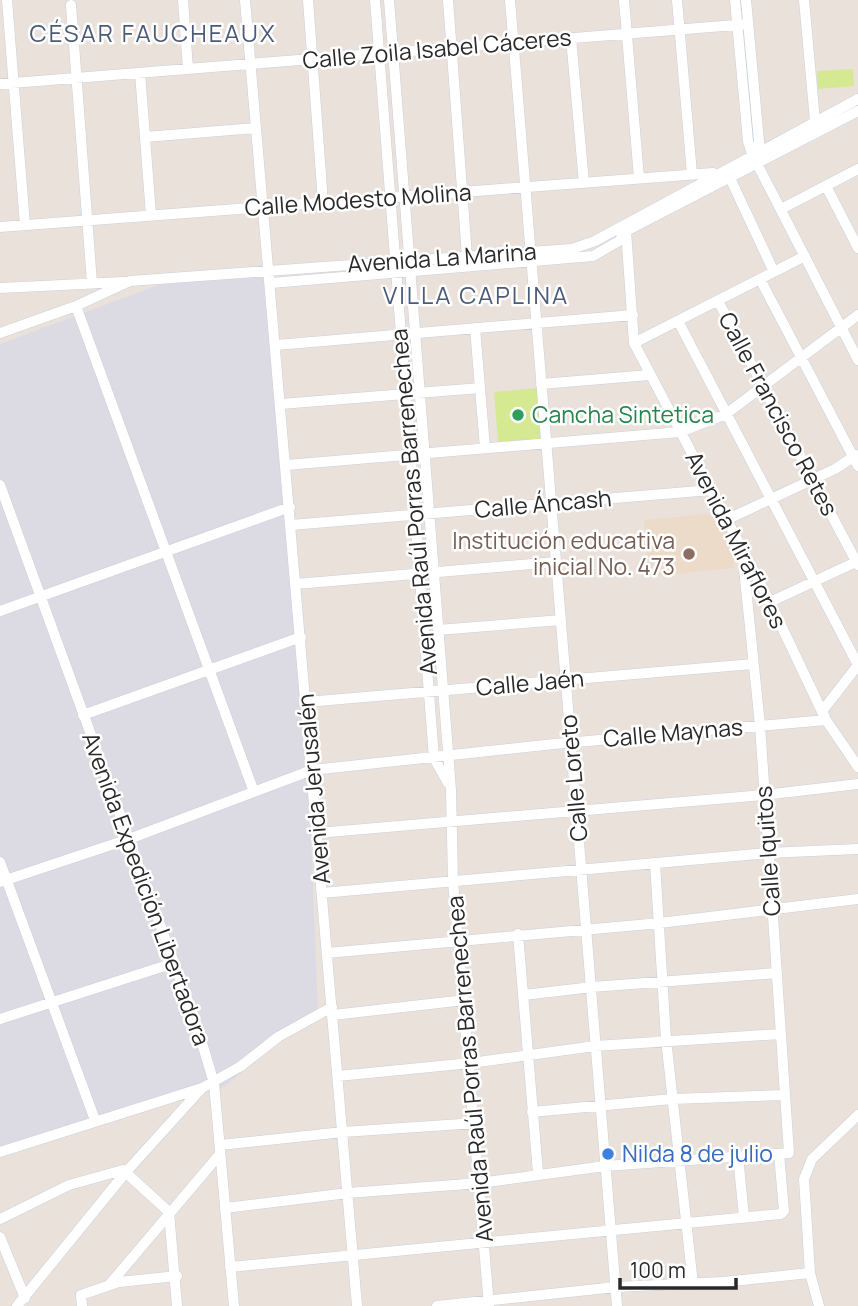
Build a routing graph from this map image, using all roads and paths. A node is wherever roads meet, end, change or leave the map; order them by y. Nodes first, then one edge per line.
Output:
1 (7, 0) edge
2 (183, 0) edge
3 (246, 0) edge
4 (308, 0) edge
5 (375, 0) edge
6 (389, 0) edge
7 (448, 0) edge
8 (510, 0) edge
9 (624, 0) edge
10 (677, 0) edge
11 (735, 0) edge
12 (746, 0) edge
13 (804, 0) edge
14 (72, 2) edge
15 (742, 24) junction
16 (680, 29) junction
17 (627, 33) junction
18 (571, 38) junction
19 (513, 42) junction
20 (451, 47) junction
21 (393, 52) junction
22 (379, 53) junction
23 (313, 59) junction
24 (250, 64) junction
25 (188, 69) junction
26 (140, 73) junction
27 (76, 78) junction
28 (13, 83) junction
29 (0, 84) edge
30 (858, 99) edge
31 (858, 111) edge
32 (815, 121) junction
33 (256, 128) junction
34 (145, 136) junction
35 (757, 156) junction
36 (858, 169) edge
37 (717, 172) junction
38 (692, 174) junction
39 (639, 178) junction
40 (730, 178) junction
41 (584, 183) junction
42 (826, 186) junction
43 (525, 187) junction
44 (462, 192) junction
45 (404, 197) junction
46 (390, 198) junction
47 (323, 202) junction
48 (264, 206) junction
49 (782, 209) junction
50 (151, 215) junction
51 (87, 220) junction
52 (25, 225) junction
53 (0, 227) edge
54 (626, 227) junction
55 (858, 248) edge
56 (530, 251) junction
57 (467, 256) junction
58 (805, 256) junction
59 (409, 260) junction
60 (395, 261) junction
61 (531, 262) junction
62 (270, 271) junction
63 (409, 272) junction
64 (774, 272) junction
65 (396, 273) junction
66 (760, 279) junction
67 (131, 281) junction
68 (92, 283) junction
69 (271, 283) junction
70 (0, 288) edge
71 (718, 301) junction
72 (76, 306) junction
73 (633, 315) junction
74 (858, 315) edge
75 (678, 321) junction
76 (536, 323) junction
77 (841, 327) junction
78 (475, 328) junction
79 (0, 333) edge
80 (414, 333) junction
81 (401, 334) junction
82 (634, 343) junction
83 (276, 345) junction
84 (801, 357) junction
85 (858, 360) edge
86 (649, 375) junction
87 (541, 384) junction
88 (762, 386) junction
89 (480, 387) junction
90 (419, 393) junction
91 (406, 394) junction
92 (281, 404) junction
93 (726, 414) junction
94 (680, 432) junction
95 (546, 443) junction
96 (485, 448) junction
97 (424, 453) junction
98 (410, 454) junction
99 (857, 459) edge
100 (286, 465) junction
101 (813, 479) junction
102 (0, 485) edge
103 (711, 490) junction
104 (771, 497) junction
105 (551, 504) junction
106 (290, 507) junction
107 (428, 514) junction
108 (415, 515) junction
109 (726, 520) junction
110 (291, 526) junction
111 (742, 549) junction
112 (168, 551) junction
113 (556, 562) junction
114 (857, 563) edge
115 (433, 572) junction
116 (420, 573) junction
117 (813, 580) junction
118 (296, 583) junction
119 (40, 597) junction
120 (770, 603) junction
121 (0, 611) edge
122 (561, 620) junction
123 (438, 630) junction
124 (301, 637) junction
125 (753, 664) junction
126 (858, 665) edge
127 (207, 669) junction
128 (566, 680) junction
129 (442, 691) junction
130 (429, 692) junction
131 (306, 702) junction
132 (83, 715) junction
133 (825, 715) junction
134 (760, 725) junction
135 (571, 742) junction
136 (448, 757) junction
137 (435, 758) junction
138 (858, 767) edge
139 (312, 770) junction
140 (858, 784) edge
141 (451, 790) junction
142 (254, 792) junction
143 (764, 795) junction
144 (577, 811) junction
145 (453, 821) junction
146 (317, 833) junction
147 (129, 839) junction
148 (858, 849) edge
149 (768, 853) junction
150 (0, 862) edge
151 (655, 863) junction
152 (582, 870) junction
153 (3, 881) edge
154 (453, 881) junction
155 (323, 893) junction
156 (858, 899) edge
157 (772, 909) junction
158 (660, 923) junction
159 (587, 929) junction
160 (518, 934) junction
161 (460, 942) junction
162 (327, 953) junction
163 (174, 962) junction
164 (777, 973) junction
165 (665, 982) junction
166 (592, 987) junction
167 (524, 995) junction
168 (465, 1000) junction
169 (52, 1002) junction
170 (332, 1011) junction
171 (0, 1019) edge
172 (780, 1034) junction
173 (666, 1039) junction
174 (595, 1046) junction
175 (529, 1054) junction
176 (471, 1063) junction
177 (338, 1076) junction
178 (214, 1083) junction
179 (201, 1088) junction
180 (785, 1095) junction
181 (673, 1099) junction
182 (600, 1106) junction
183 (532, 1112) junction
184 (858, 1115) edge
185 (95, 1120) junction
186 (476, 1123) junction
187 (343, 1132) junction
188 (220, 1150) junction
189 (0, 1152) edge
190 (784, 1154) junction
191 (738, 1156) junction
192 (678, 1159) junction
193 (606, 1166) junction
194 (126, 1172) junction
195 (538, 1173) junction
196 (480, 1183) junction
197 (348, 1193) junction
198 (225, 1208) junction
199 (169, 1212) junction
200 (744, 1217) junction
201 (0, 1219) edge
202 (684, 1224) junction
203 (611, 1230) junction
204 (0, 1237) edge
205 (485, 1244) junction
206 (353, 1254) junction
207 (230, 1267) junction
208 (810, 1273) junction
209 (177, 1276) junction
210 (110, 1284) junction
211 (693, 1284) junction
212 (616, 1287) junction
213 (25, 1297) junction
214 (489, 1303) edge
215 (17, 1306) edge
216 (82, 1306) edge
217 (177, 1306) edge
218 (234, 1306) edge
219 (357, 1306) edge
220 (437, 1306) edge
221 (617, 1306) edge
222 (819, 1306) edge

1 - 28 street
2 - 25 street
3 - 24 street, Avenida Jerusalén
4 - 23 street
5 - 22 street, Avenida Raúl Porras Barrenechea
6 - 21 street, Avenida Raúl Porras Barrenechea
7 - 20 street
8 - 19 street, Calle Loreto
9 - 17 street
10 - 16 street
11 - 15 street
12 - 15 street
13 - 32 street
14 - 27 street
15 - 16 street, Calle Zoila Isabel Cáceres
15 - 35 street
16 - 17 street, Calle Zoila Isabel Cáceres
16 - 38 street
17 - 18 street, Calle Zoila Isabel Cáceres
17 - 39 street
18 - 19 street, Calle Zoila Isabel Cáceres
18 - 41 street
19 - 20 street, Calle Zoila Isabel Cáceres
19 - 43 street, Calle Loreto
20 - 21 street, Calle Zoila Isabel Cáceres
20 - 44 street
21 - 22 street, Calle Zoila Isabel Cáceres
21 - 45 street, Avenida Raúl Porras Barrenechea
22 - 23 street, Calle Zoila Isabel Cáceres
22 - 46 street, Avenida Raúl Porras Barrenechea
23 - 24 street, Calle Zoila Isabel Cáceres
23 - 47 street
24 - 25 street, Calle Zoila Isabel Cáceres
24 - 33 street, Avenida Jerusalén
25 - 26 street, Calle Zoila Isabel Cáceres
26 - 27 street, Calle Zoila Isabel Cáceres
26 - 34 street
27 - 28 street, Calle Zoila Isabel Cáceres
27 - 51 street
28 - 29 street, Calle Zoila Isabel Cáceres
28 - 52 street
30 - 32 street, Avenida La Marina
31 - 35 street, Avenida La Marina
32 - 35 street, Avenida La Marina
33 - 34 street
33 - 48 street, Avenida Jerusalén
34 - 50 street
35 - 37 street, Avenida La Marina
35 - 40 street, Avenida La Marina
35 - 49 street
36 - 42 street
37 - 38 street, Calle Modesto Molina
37 - 54 street, Avenida La Marina
38 - 39 street, Calle Modesto Molina
39 - 41 street, Calle Modesto Molina
40 - 54 street, Avenida La Marina
40 - 64 street
41 - 43 street, Calle Modesto Molina
42 - 49 street
42 - 55 street
43 - 44 street, Calle Modesto Molina
43 - 56 street, Calle Loreto
44 - 45 street, Calle Modesto Molina
44 - 57 street
45 - 46 street, Calle Modesto Molina
45 - 59 street, Avenida Raúl Porras Barrenechea
46 - 47 street, Calle Modesto Molina
46 - 60 street, Avenida Raúl Porras Barrenechea
47 - 48 street, Calle Modesto Molina
48 - 50 street, Calle Modesto Molina
48 - 62 street, Avenida Jerusalén
49 - 58 street
50 - 51 street, Calle Modesto Molina
51 - 52 street, Calle Modesto Molina
51 - 68 street
52 - 53 street, Calle Modesto Molina
54 - 56 street, Avenida La Marina
54 - 61 street, Avenida La Marina
54 - 73 street, Avenida Miraflores
56 - 57 street, Avenida La Marina
56 - 61 street, Calle Loreto
57 - 59 street, Avenida La Marina
58 - 64 street
58 - 77 street
59 - 60 street, Avenida La Marina
59 - 63 street, Avenida Raúl Porras Barrenechea
60 - 62 street, Avenida La Marina
60 - 65 street, Avenida Raúl Porras Barrenechea
61 - 63 street, Avenida La Marina
61 - 76 street, Calle Loreto
62 - 67 street, Avenida La Marina
62 - 69 street, Avenida Jerusalén
63 - 65 street, Avenida La Marina
63 - 80 street, Avenida Raúl Porras Barrenechea
64 - 66 street
65 - 69 street, Avenida La Marina
65 - 81 street, Avenida Raúl Porras Barrenechea
66 - 71 street
66 - 84 street
67 - 68 street
67 - 72 street, Avenida La Marina
68 - 70 street
69 - 83 street, Avenida Jerusalén
71 - 75 street
71 - 88 street, Calle Francisco Retes
72 - 79 street, Avenida La Marina
72 - 112 street
73 - 76 street
73 - 82 street, Avenida Miraflores
74 - 77 street
75 - 82 street
75 - 93 street
76 - 78 street
76 - 87 street, Calle Loreto
77 - 84 street
77 - 85 street
78 - 80 street
78 - 89 street
80 - 81 street
80 - 90 street, Avenida Raúl Porras Barrenechea
81 - 83 street
81 - 91 street, Avenida Raúl Porras Barrenechea
82 - 86 street, Avenida Miraflores
83 - 92 street, Avenida Jerusalén
84 - 88 street
84 - 99 street
86 - 87 street
86 - 94 street, Avenida Miraflores
87 - 95 street, Calle Loreto
88 - 93 street
88 - 101 street, Calle Francisco Retes
89 - 90 street
89 - 96 street
90 - 91 street
90 - 97 street, Avenida Raúl Porras Barrenechea
91 - 92 street
91 - 98 street, Avenida Raúl Porras Barrenechea
92 - 100 street, Avenida Jerusalén
93 - 94 street
93 - 104 street
94 - 95 street
94 - 103 street, Avenida Miraflores
95 - 96 street
95 - 105 street, Calle Loreto
96 - 97 street
97 - 98 street
97 - 107 street, Avenida Raúl Porras Barrenechea
98 - 100 street
98 - 108 street, Avenida Raúl Porras Barrenechea
99 - 101 street
100 - 106 street, Avenida Jerusalén
101 - 104 street
101 - 114 street, Calle Francisco Retes
102 - 119 street, Avenida Expedición Libertadora
103 - 105 street, Calle Áncash
103 - 109 street, Avenida Miraflores
104 - 109 street
104 - 117 street
105 - 107 street, Calle Áncash
105 - 113 street, Calle Loreto
106 - 110 street, Avenida Jerusalén
106 - 112 street
107 - 108 street, Calle Áncash
107 - 115 street, Avenida Raúl Porras Barrenechea
108 - 110 street, Calle Áncash
108 - 116 street, Avenida Raúl Porras Barrenechea
109 - 111 street, Avenida Miraflores
110 - 118 street, Avenida Jerusalén
111 - 120 street, Avenida Miraflores
111 - 125 street, Calle Iquitos
112 - 119 street
112 - 127 street
113 - 115 street
113 - 122 street, Calle Loreto
114 - 117 street
115 - 116 street
115 - 123 street, Avenida Raúl Porras Barrenechea
116 - 118 street
116 - 130 street, Avenida Raúl Porras Barrenechea
117 - 120 street
117 - 126 street
118 - 124 street, Avenida Jerusalén
119 - 121 street
119 - 132 street, Avenida Expedición Libertadora
120 - 133 street, Avenida Miraflores
122 - 123 street
122 - 128 street, Calle Loreto
123 - 129 street, Avenida Raúl Porras Barrenechea
124 - 127 street
124 - 131 street, Avenida Jerusalén
125 - 128 street, Calle Jaén
125 - 134 street, Calle Iquitos
126 - 133 street
127 - 132 street
127 - 142 street
128 - 129 street, Calle Jaén
128 - 135 street, Calle Loreto
129 - 130 street, Calle Jaén
129 - 136 street, Avenida Raúl Porras Barrenechea
130 - 131 street, Calle Jaén
130 - 137 street, Avenida Raúl Porras Barrenechea
131 - 139 street, Avenida Jerusalén
132 - 147 street, Avenida Expedición Libertadora
133 - 134 street, Calle Maynas
133 - 138 street, Avenida Miraflores
134 - 135 street, Calle Maynas
134 - 143 street, Calle Iquitos
135 - 136 street, Calle Maynas
135 - 144 street, Calle Loreto
136 - 137 street, Calle Maynas
136 - 141 street, Avenida Raúl Porras Barrenechea
137 - 139 street, Calle Maynas
137 - 141 street, Avenida Raúl Porras Barrenechea
139 - 142 street, Calle Maynas
139 - 146 street, Avenida Jerusalén
140 - 143 street
141 - 145 street, Avenida Raúl Porras Barrenechea
142 - 147 street, Calle Maynas
143 - 144 street
143 - 149 street, Calle Iquitos
144 - 145 street
144 - 152 street, Calle Loreto
145 - 146 street
145 - 154 street, Avenida Raúl Porras Barrenechea
146 - 155 street, Avenida Jerusalén
147 - 153 street, Calle Maynas
147 - 163 street, Avenida Expedición Libertadora
148 - 149 street
149 - 151 street
149 - 157 street, Calle Iquitos
150 - 153 street
151 - 152 street
151 - 158 street
152 - 154 street
152 - 159 street, Calle Loreto
153 - 169 street
154 - 155 street
154 - 161 street, Avenida Raúl Porras Barrenechea
155 - 162 street, Avenida Jerusalén
156 - 157 street
157 - 158 street
157 - 164 street, Calle Iquitos
158 - 159 street
158 - 165 street
159 - 160 street
159 - 166 street, Calle Loreto
160 - 161 street
160 - 167 street
161 - 162 street
161 - 168 street, Avenida Raúl Porras Barrenechea
162 - 170 street, Avenida Jerusalén
163 - 169 street
163 - 178 street, Avenida Expedición Libertadora
164 - 165 street
164 - 172 street, Calle Iquitos
165 - 166 street
165 - 173 street
166 - 167 street
166 - 174 street, Calle Loreto
167 - 175 street
168 - 170 street
168 - 176 street, Avenida Raúl Porras Barrenechea
169 - 171 street
169 - 185 street
170 - 177 street, Avenida Jerusalén
170 - 178 street
172 - 173 street
172 - 180 street, Calle Iquitos
173 - 174 street
173 - 181 street
174 - 175 street
174 - 182 street, Calle Loreto
175 - 176 street
175 - 183 street
176 - 177 street
176 - 186 street, Avenida Raúl Porras Barrenechea
177 - 187 street, Avenida Jerusalén
178 - 179 street
178 - 188 street, Avenida Expedición Libertadora
179 - 185 street
179 - 194 street
180 - 181 street
180 - 190 street, Calle Iquitos
181 - 182 street
181 - 192 street
182 - 183 street
182 - 193 street, Calle Loreto
183 - 195 street
184 - 208 street
185 - 189 street
186 - 187 street
186 - 196 street, Avenida Raúl Porras Barrenechea
187 - 188 street
187 - 197 street, Avenida Jerusalén
188 - 198 street, Avenida Expedición Libertadora
188 - 199 street
190 - 191 street
190 - 200 street, Calle Iquitos
191 - 192 street
191 - 200 street
192 - 193 street
192 - 202 street
193 - 195 street
193 - 203 street, Calle Loreto
194 - 199 street
194 - 201 street
194 - 213 street
195 - 196 street
196 - 197 street
196 - 205 street, Avenida Raúl Porras Barrenechea
197 - 198 street
197 - 206 street, Avenida Jerusalén
198 - 207 street, Avenida Expedición Libertadora
199 - 209 street
199 - 210 street
200 - 202 street
202 - 203 street
202 - 211 street
203 - 205 street
203 - 212 street, Calle Loreto
204 - 213 street
205 - 206 street
205 - 214 street, Avenida Raúl Porras Barrenechea
206 - 207 street
206 - 219 street, Avenida Jerusalén
207 - 218 street, Avenida Expedición Libertadora
208 - 211 street
208 - 222 street
209 - 210 street
209 - 217 street
210 - 216 street
211 - 212 street
212 - 214 street
212 - 221 street, Calle Loreto
213 - 215 street
214 - 220 street

